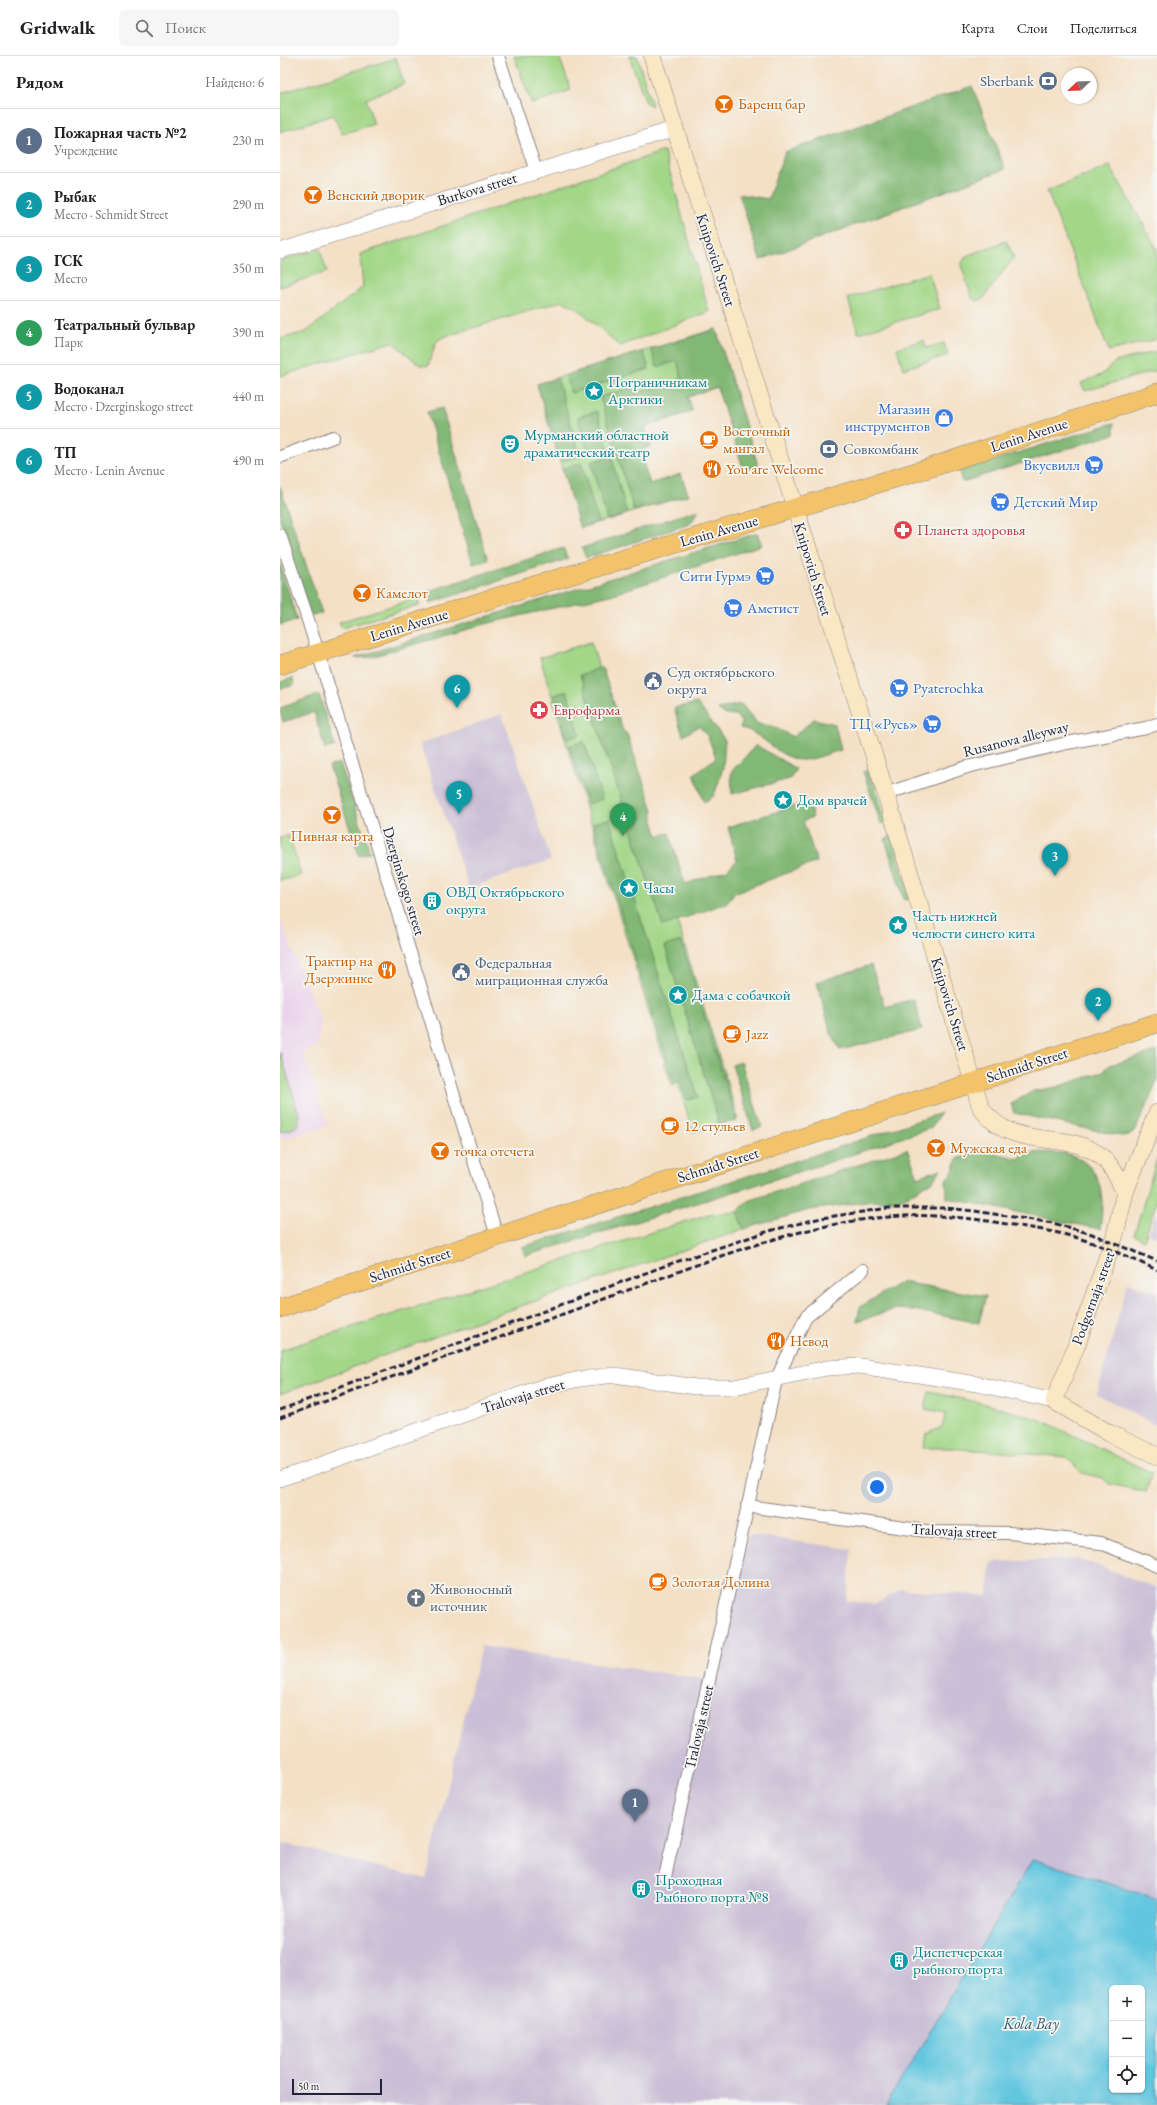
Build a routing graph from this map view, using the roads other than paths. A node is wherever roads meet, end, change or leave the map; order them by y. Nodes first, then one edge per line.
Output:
1 (498, 56) edge
2 (652, 56) edge
3 (674, 129) junction
4 (536, 171) junction
5 (280, 251) edge
6 (1157, 393) edge
7 (332, 437) dead end
8 (280, 457) edge
9 (794, 509) junction
10 (280, 535) edge
11 (318, 653) junction
12 (280, 665) edge
13 (1157, 724) edge
14 (885, 794) junction
15 (1157, 1023) edge
16 (973, 1083) junction
17 (1157, 1113) edge
18 (1125, 1192) junction
19 (497, 1236) junction
20 (863, 1270) dead end
21 (280, 1308) edge
22 (776, 1380) junction
23 (1054, 1401) junction
24 (1157, 1456) edge
25 (280, 1479) edge
26 (747, 1506) junction
27 (1157, 1566) edge
28 (665, 1877) dead end

1 - 4 street
2 - 3 main road, Knipovich Street
3 - 4 street, Burkova street
3 - 9 main road, Knipovich Street
4 - 5 street, Burkova street
6 - 9 main road, Lenin Avenue
7 - 8 street
9 - 11 main road, Lenin Avenue
9 - 14 main road, Knipovich Street
10 - 11 street, Dzerginskogo street
11 - 12 main road, Lenin Avenue
11 - 19 street, Dzerginskogo street
13 - 14 street, Rusanova alleyway
14 - 16 main road, Knipovich Street
15 - 16 main road, Schmidt Street
16 - 18 main road
16 - 19 main road, Schmidt Street
17 - 18 main road, Podgornaja street
18 - 23 main road, Podgornaja street
19 - 21 main road, Schmidt Street
20 - 22 street, Tralovaja street
22 - 23 street, Tralovaja street
22 - 25 street, Tralovaja street
22 - 26 street, Tralovaja street
23 - 24 main road
26 - 27 street, Tralovaja street
26 - 28 street, Tralovaja street

